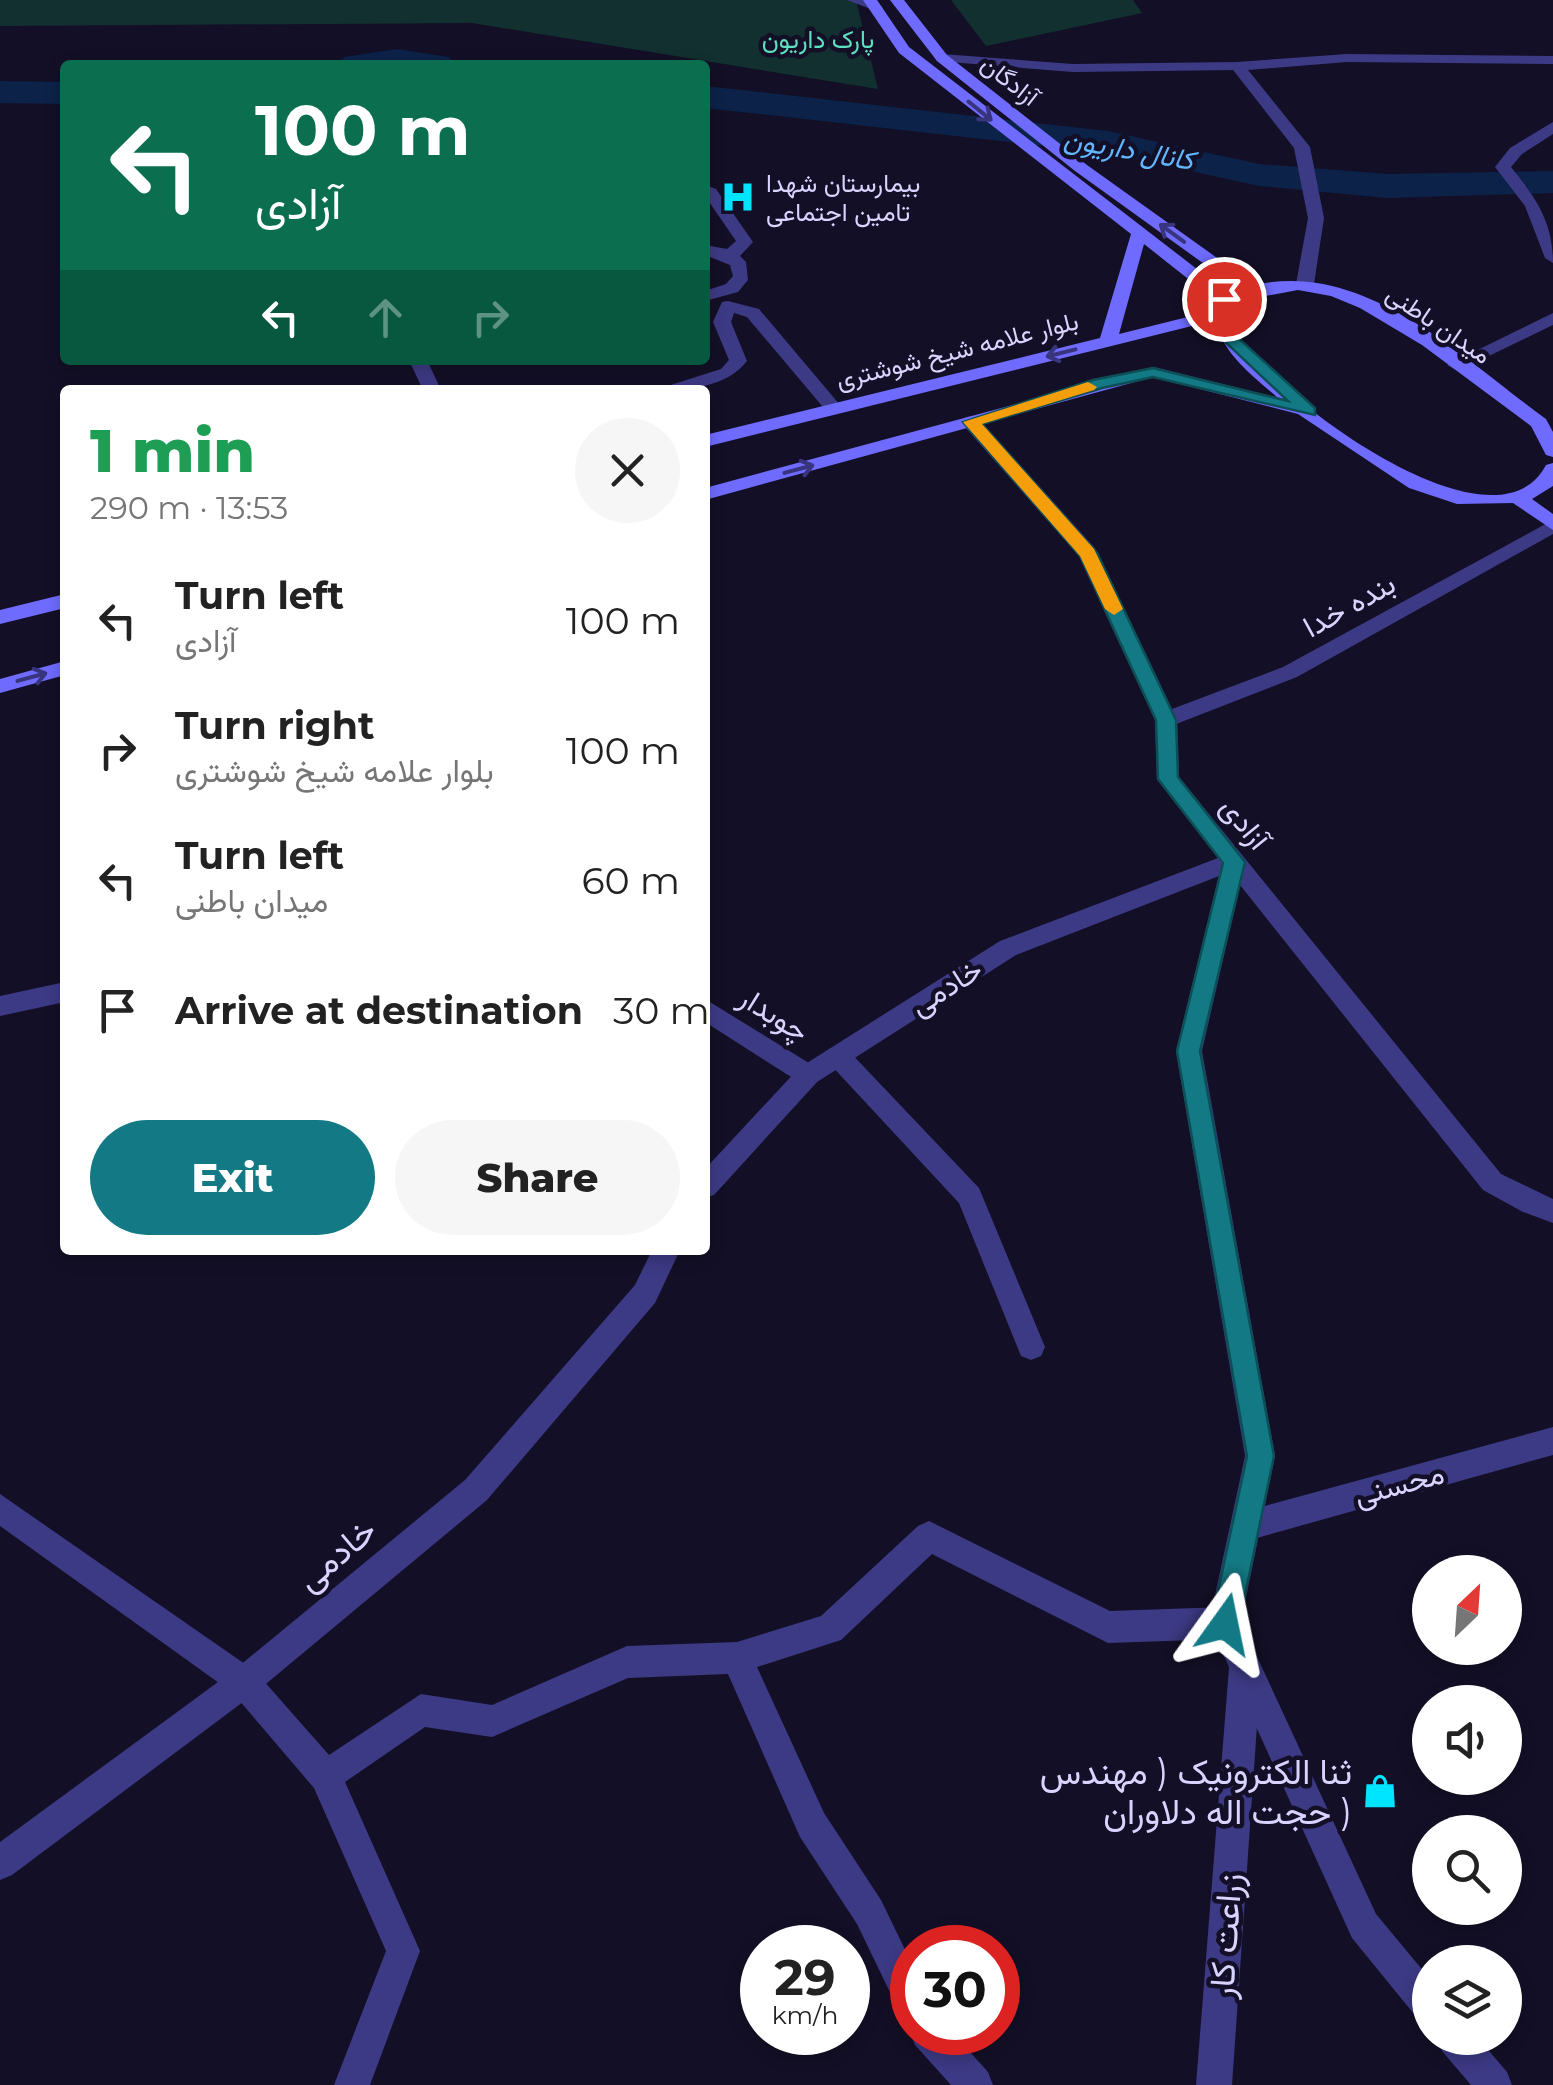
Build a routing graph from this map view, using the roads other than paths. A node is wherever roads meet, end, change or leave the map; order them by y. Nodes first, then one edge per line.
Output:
1 (854, 0) edge
2 (898, 0) edge
3 (873, 4) edge
4 (942, 58) junction
5 (1553, 60) edge
6 (1237, 66) junction
7 (1553, 127) edge
8 (710, 192) edge
9 (1553, 204) edge
10 (1533, 205) junction
11 (1139, 234) junction
12 (710, 251) edge
13 (729, 257) junction
14 (1553, 258) edge
15 (1305, 284) junction
16 (1251, 290) junction
17 (718, 298) edge
18 (1224, 306) junction
19 (1553, 318) edge
20 (1108, 341) junction
21 (1456, 364) junction
22 (683, 385) edge
23 (834, 409) junction
24 (1309, 412) junction
25 (971, 422) junction
26 (710, 441) edge
27 (1553, 450) edge
28 (1553, 469) edge
29 (710, 493) edge
30 (1517, 497) junction
31 (1553, 525) edge
32 (60, 602) edge
33 (0, 617) edge
34 (60, 669) edge
35 (0, 686) edge
36 (1166, 720) junction
37 (1234, 862) junction
38 (60, 993) edge
39 (0, 1006) edge
40 (710, 1013) edge
41 (838, 1056) junction
42 (808, 1074) junction
43 (710, 1181) edge
44 (1553, 1211) edge
45 (664, 1255) edge
46 (1031, 1347) dead end
47 (1553, 1441) edge
48 (0, 1508) edge
49 (1246, 1526) junction
50 (1225, 1624) junction
51 (737, 1658) junction
52 (1245, 1668) junction
53 (244, 1682) junction
54 (326, 1776) junction
55 (0, 1864) edge
56 (890, 1955) edge
57 (1412, 1985) edge
58 (949, 2055) edge
59 (1469, 2055) edge
60 (352, 2085) edge
61 (976, 2085) edge
62 (1214, 2085) edge
63 (1494, 2085) edge

1 - 3 street
2 - 4 main road, آزادگان
3 -> 11 main road, آزادگان
4 - 6 street
16 -> 4 main road, آزادگان
5 - 6 street
6 - 15 street
7 - 10 street
8 - 13 street
9 - 10 street
10 - 14 street
11 - 18 main road, آزادگان
11 - 20 main road
12 - 13 street
13 - 17 street
15 - 16 main road, میدان باطنی
15 - 21 main road, میدان باطنی
16 - 18 main road, میدان باطنی
17 - 22 street
17 - 23 street
18 - 20 main road, بلوار علامه شیخ شوشتری
18 - 24 main road
19 - 21 street
20 -> 23 main road, بلوار علامه شیخ شوشتری
21 - 27 main road, میدان باطنی
23 - 26 main road, بلوار علامه شیخ شوشتری
24 - 25 main road
24 - 30 main road
29 -> 25 main road
25 - 36 street, آزادی
28 - 30 main road
30 - 31 main road
31 - 36 street, بنده خدا
32 - 33 main road
35 -> 34 main road
36 - 37 street, آزادی
37 - 41 street, خادمی
37 - 44 street, آزادی
37 - 49 street
38 - 39 street
40 - 42 street, چوبدار
41 - 42 street, خادمی
41 - 46 street
42 - 43 street, خادمی
45 - 53 street, خادمی
47 - 49 street, محسنی
48 - 53 street
49 - 50 street
50 - 51 street
50 - 52 street
51 - 54 street
51 - 56 street
52 - 57 street
52 - 62 street, زراعت کار
53 - 54 street
53 - 55 street, خادمی
54 - 60 street
58 - 61 street
59 - 63 street

